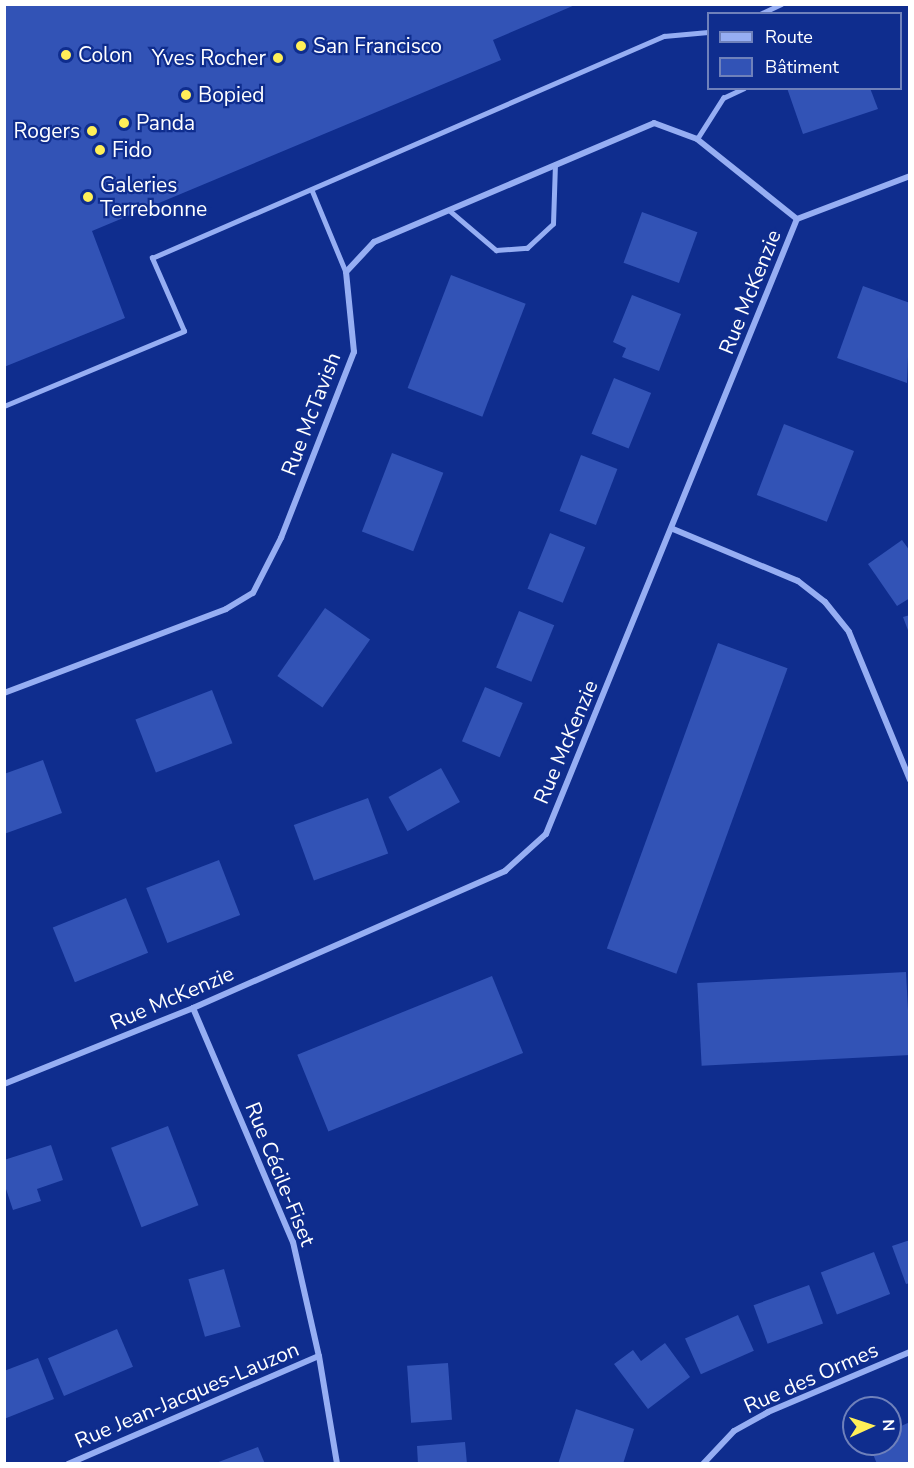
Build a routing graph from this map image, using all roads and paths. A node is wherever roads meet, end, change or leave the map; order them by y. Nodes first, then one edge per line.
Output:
1 (782, 4) edge
2 (764, 12) edge
3 (707, 32) edge
4 (740, 90) edge
5 (697, 139) junction
6 (555, 165) junction
7 (909, 176) edge
8 (312, 190) junction
9 (449, 210) junction
10 (796, 219) junction
11 (346, 272) junction
12 (4, 406) edge
13 (673, 529) junction
14 (4, 693) edge
15 (909, 780) edge
16 (193, 1008) junction
17 (4, 1084) edge
18 (909, 1352) edge
19 (319, 1356) junction
20 (68, 1464) edge
21 (337, 1464) edge
22 (704, 1464) edge

1 - 2 lane
3 - 8 lane
4 - 5 lane
5 - 6 street
5 - 10 street
6 - 9 street
6 - 9 lane
7 - 10 street, Rue McKenzie
8 - 11 lane
8 - 12 lane
9 - 11 street
10 - 13 street, Rue McKenzie
11 - 14 street, Rue McTavish
13 - 15 street
13 - 16 street, Rue McKenzie
16 - 17 street, Rue McKenzie
16 - 19 street, Rue Cécile-Fiset
18 - 22 street, Rue des Ormes
19 - 20 street, Rue Jean-Jacques-Lauzon
19 - 21 street, Rue Cécile-Fiset

